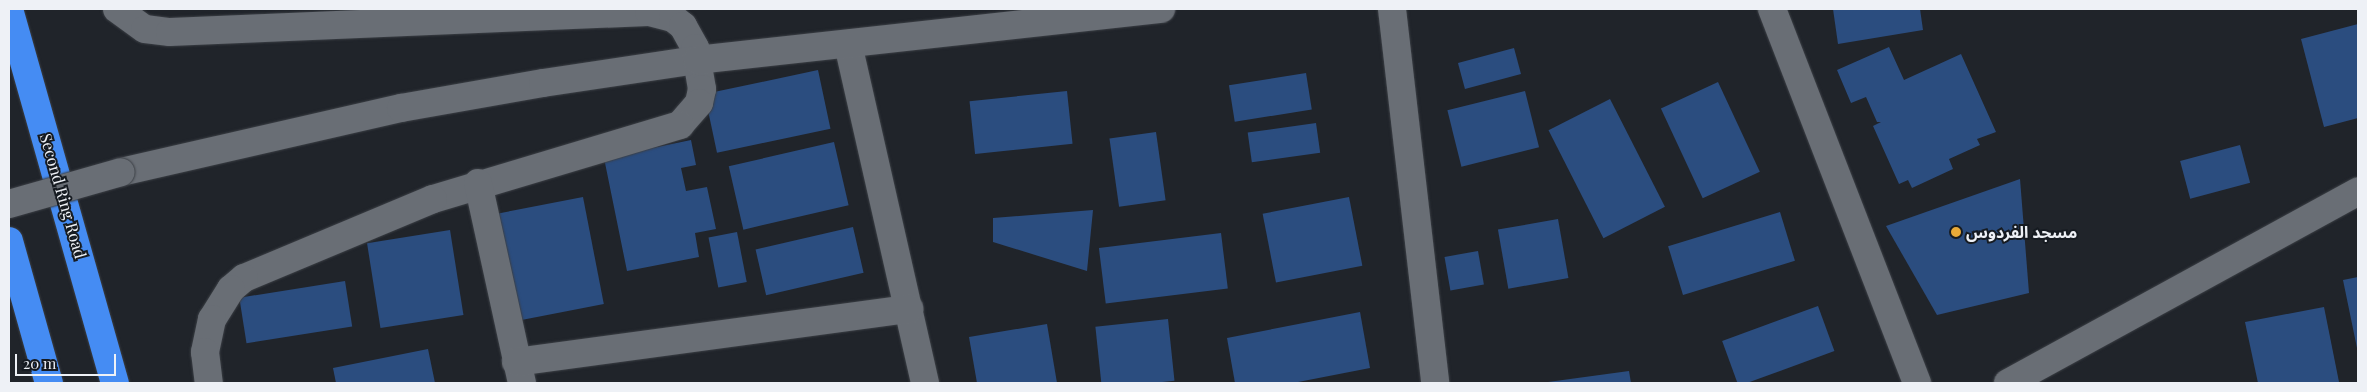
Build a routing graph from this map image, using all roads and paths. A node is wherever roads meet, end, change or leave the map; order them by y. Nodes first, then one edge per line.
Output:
1 (9, 9) edge
2 (117, 9) edge
3 (1161, 9) edge
4 (1392, 9) edge
5 (1772, 9) edge
6 (444, 15) edge
7 (848, 44) junction
8 (697, 60) junction
9 (478, 183) junction
10 (2358, 191) edge
11 (9, 204) edge
12 (9, 241) edge
13 (909, 309) junction
14 (519, 372) edge
15 (48, 383) edge
16 (115, 383) edge
17 (209, 383) edge
18 (925, 383) edge
19 (1434, 383) edge
20 (1917, 383) edge
21 (2008, 383) edge

1 - 16 highway, Second Ring Road
2 - 6 street
3 - 7 street
4 - 19 street
5 - 20 street
6 - 8 street
7 - 8 street
7 - 13 street
8 - 9 street
8 - 11 street, bridge
9 - 14 street
9 - 17 street
10 - 21 street
12 - 15 highway
13 - 14 street
13 - 18 street

